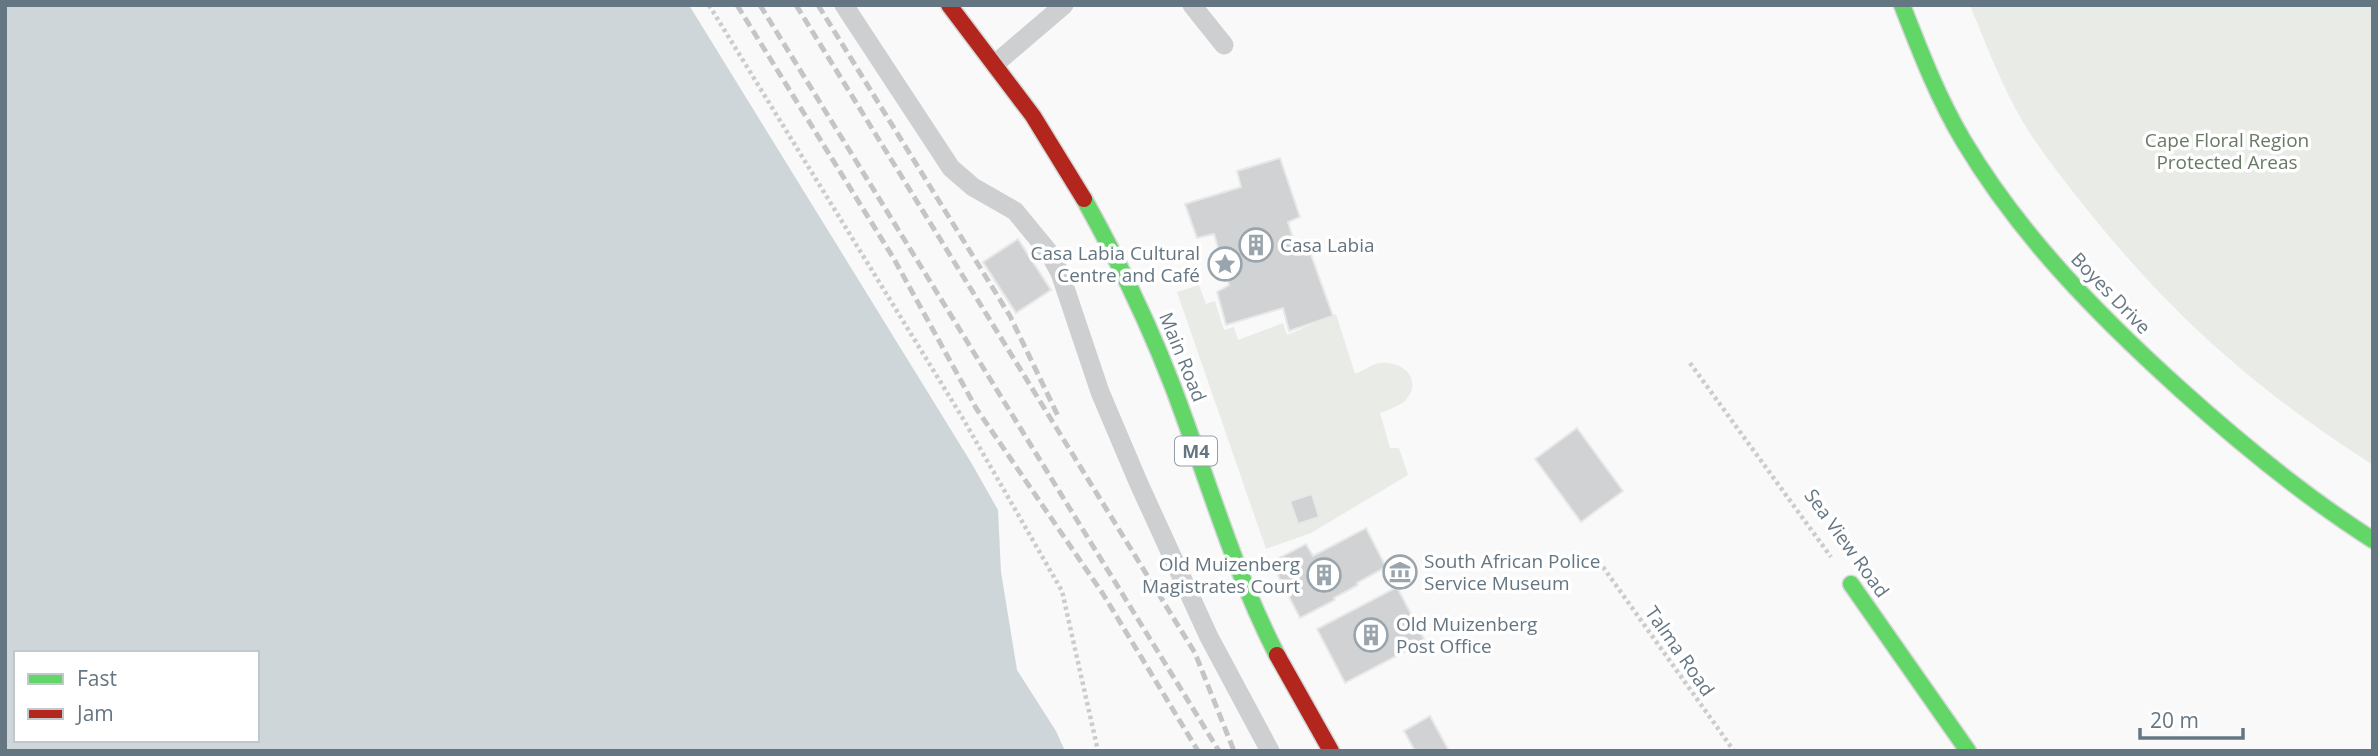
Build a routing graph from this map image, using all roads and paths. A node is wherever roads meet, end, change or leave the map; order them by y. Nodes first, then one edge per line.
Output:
1 (709, 5) edge
2 (844, 5) edge
3 (948, 5) edge
4 (1064, 5) edge
5 (1192, 5) edge
6 (1902, 5) edge
7 (1224, 45) dead end
8 (995, 64) junction
9 (1690, 363) dead end
10 (2373, 540) edge
11 (1603, 567) dead end
12 (1851, 584) joint
13 (1098, 751) edge
14 (1270, 751) edge
15 (1331, 751) edge
16 (1734, 751) edge
17 (1968, 751) edge

1 - 13 path
2 - 14 lane
3 - 8 main road, Main Road / M4
4 - 8 lane
5 - 7 lane
6 - 10 main road, Boyes Drive
8 - 15 main road, Main Road / M4
9 - 12 path, Sea View Road
11 - 16 path, Talma Road
12 - 17 main road, Sea View Road

